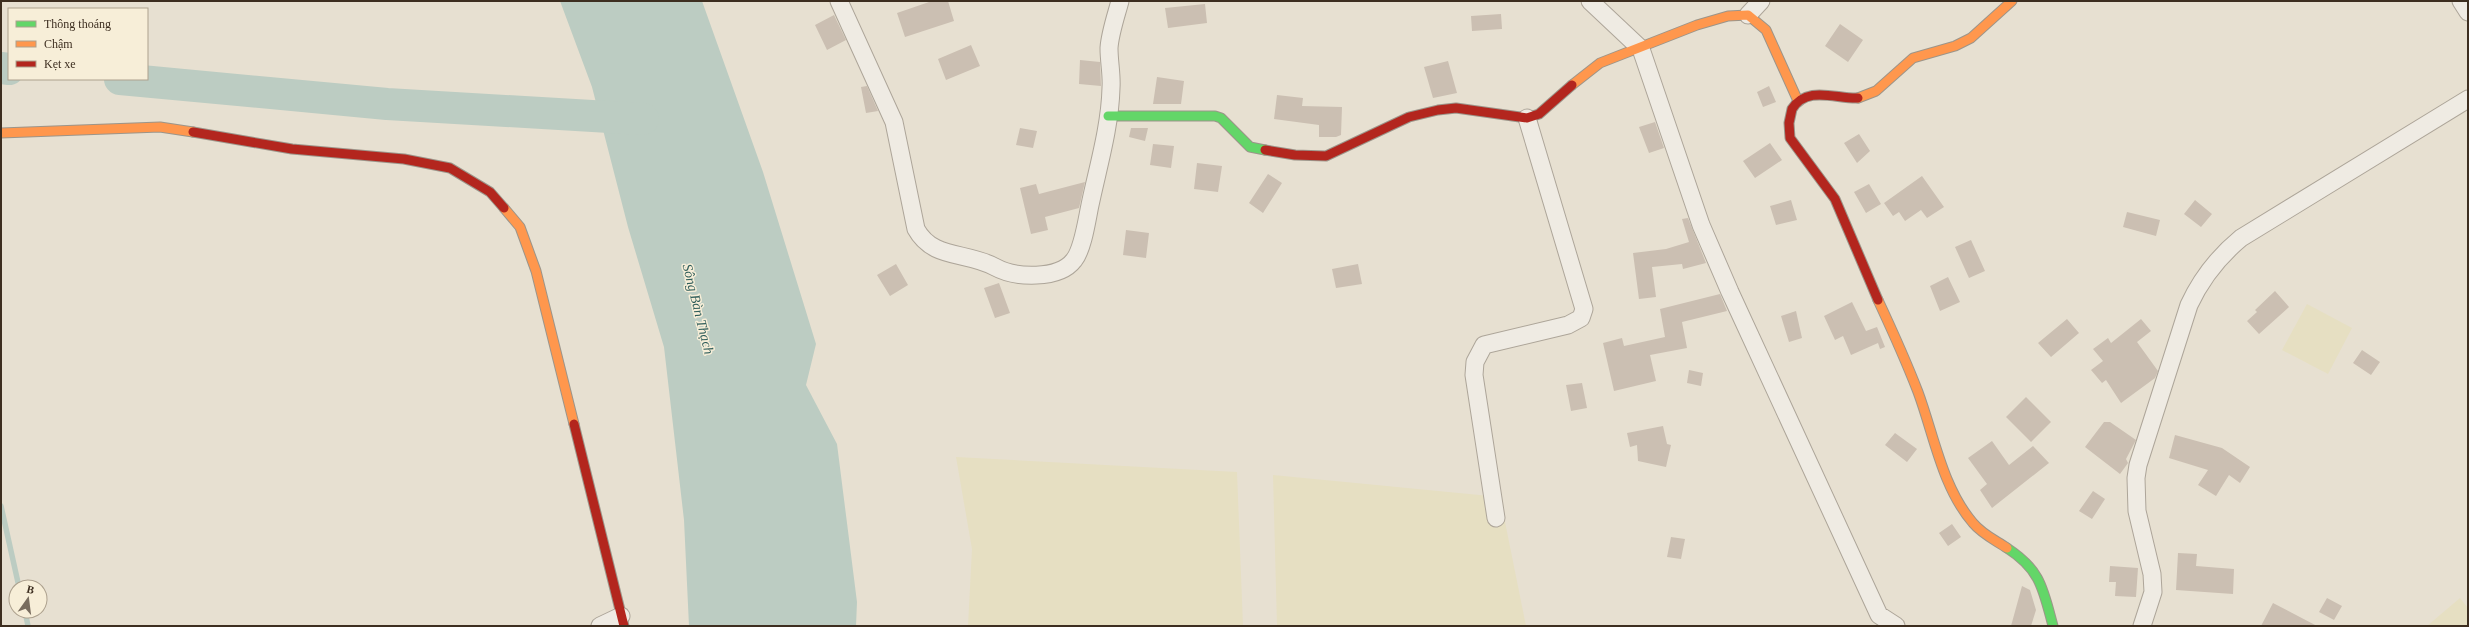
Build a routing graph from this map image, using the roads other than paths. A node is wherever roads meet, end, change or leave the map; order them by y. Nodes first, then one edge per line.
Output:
1 (839, 1) edge
2 (1120, 1) edge
3 (1590, 1) edge
4 (1761, 1) edge
5 (2012, 1) edge
6 (2461, 1) edge
7 (2468, 12) edge
8 (1748, 14) junction
9 (1641, 49) junction
10 (2468, 99) edge
11 (1798, 100) junction
12 (1108, 116) junction
13 (1527, 118) junction
14 (1, 133) edge
15 (1496, 518) dead end
16 (622, 621) edge
17 (600, 626) edge
18 (1896, 626) edge
19 (2053, 626) edge
20 (2142, 626) edge

1 - 12 street
2 - 12 street
3 - 9 street
4 - 8 street
5 - 11 street
6 - 7 street
8 - 9 street
8 - 11 street
9 - 13 street
9 - 18 street
10 - 20 street
11 - 19 street
12 - 13 street
13 - 15 street
14 - 16 street
16 - 17 street

